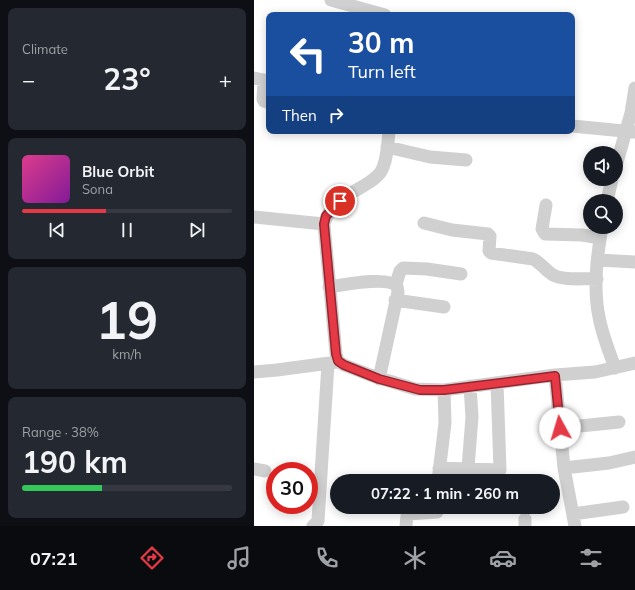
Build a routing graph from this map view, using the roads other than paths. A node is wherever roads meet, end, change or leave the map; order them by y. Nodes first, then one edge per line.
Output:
1 (331, 0) edge
2 (374, 12) edge
3 (254, 78) edge
4 (635, 88) edge
5 (266, 101) edge
6 (575, 126) edge
7 (631, 131) edge
8 (389, 134) edge
9 (387, 147) junction
10 (623, 150) edge
11 (466, 160) dead end
12 (546, 205) dead end
13 (254, 217) edge
14 (424, 223) dead end
15 (324, 224) junction
16 (588, 234) edge
17 (601, 234) edge
18 (598, 260) junction
19 (635, 262) edge
20 (461, 274) dead end
21 (597, 279) junction
22 (396, 284) junction
23 (329, 287) junction
24 (395, 300) junction
25 (444, 307) dead end
26 (333, 363) junction
27 (635, 363) edge
28 (615, 368) junction
29 (254, 372) edge
30 (555, 376) junction
31 (379, 379) junction
32 (497, 383) junction
33 (470, 386) junction
34 (444, 390) junction
35 (619, 422) dead end
36 (560, 428) junction
37 (635, 457) edge
38 (439, 468) junction
39 (468, 468) junction
40 (564, 468) junction
41 (439, 474) edge
42 (623, 507) dead end
43 (408, 514) edge
44 (574, 520) edge
45 (313, 526) edge
46 (406, 526) edge

1 - 2 street
3 - 5 street
4 - 7 street
6 - 7 street
7 - 10 street
8 - 9 street
9 - 11 street
9 - 15 street
12 - 16 street
13 - 15 street
14 - 21 street
15 - 23 street
17 - 18 street
18 - 19 street
18 - 21 street
20 - 22 street
21 - 28 street
22 - 23 street
22 - 24 street
23 - 26 street
24 - 25 street
24 - 31 street
26 - 29 street
26 - 31 street
26 - 45 street
27 - 28 street
28 - 30 street
30 - 32 street
30 - 36 street
31 - 34 street
32 - 33 street
32 - 39 street
33 - 34 street
33 - 39 street
34 - 38 street
35 - 36 street
36 - 40 street
37 - 40 street
38 - 39 street
38 - 41 street
40 - 44 street
42 - 44 street
43 - 46 street

